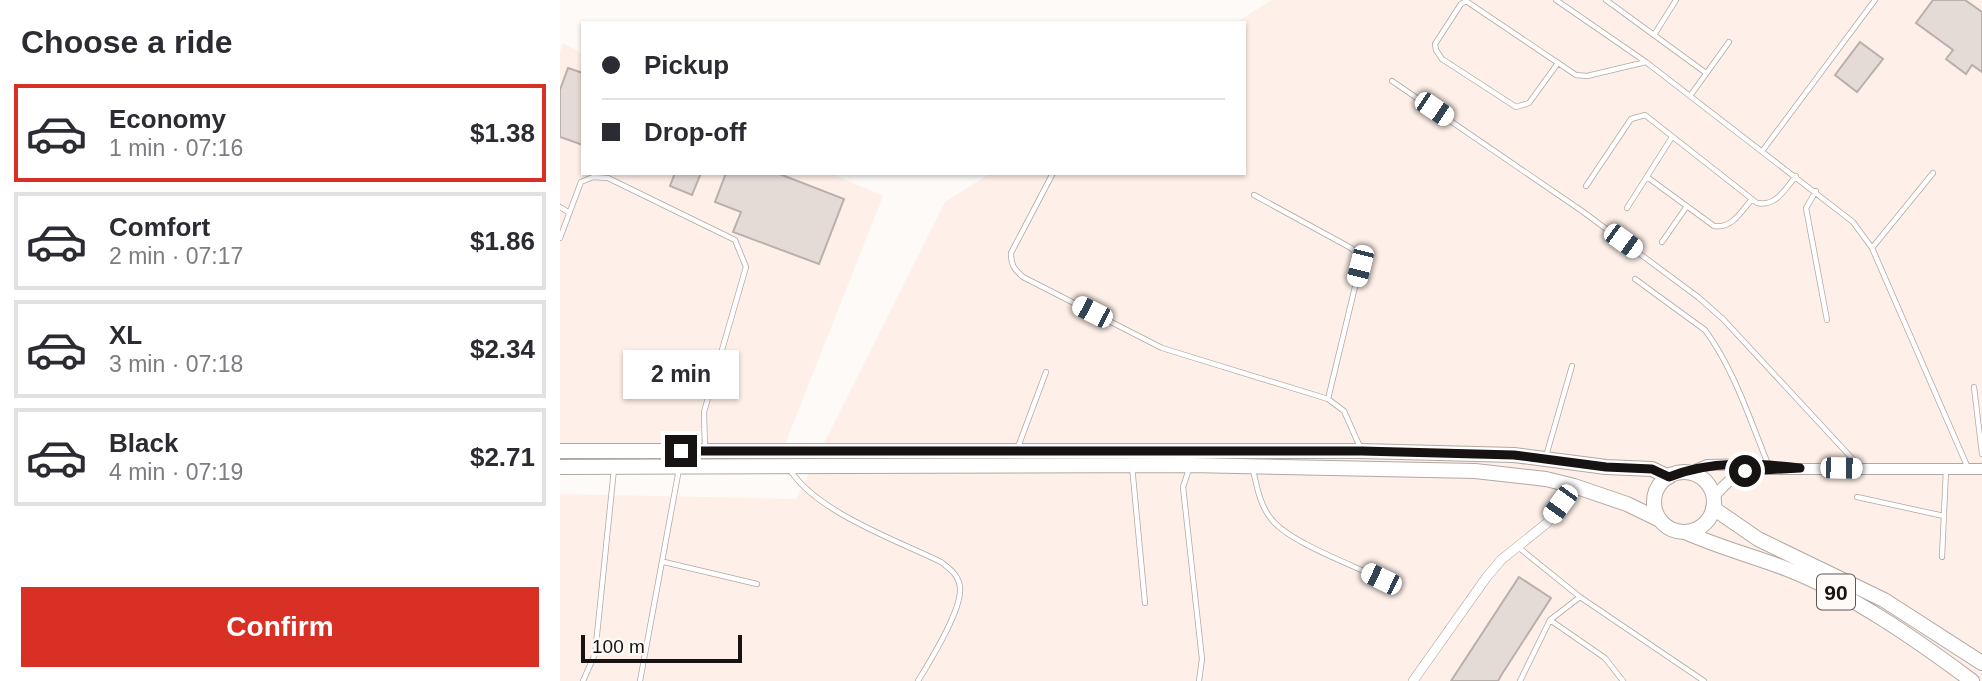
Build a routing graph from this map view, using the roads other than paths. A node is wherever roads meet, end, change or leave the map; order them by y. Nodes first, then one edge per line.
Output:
1 (1556, 0) edge
2 (1606, 0) edge
3 (1676, 0) edge
4 (1875, 0) edge
5 (1654, 35) junction
6 (1729, 42) dead end
7 (1558, 62) junction
8 (1646, 62) junction
9 (1706, 73) junction
10 (1392, 80) dead end
11 (1690, 96) junction
12 (1672, 136) junction
13 (1763, 150) junction
14 (1933, 173) dead end
15 (1052, 175) edge
16 (1796, 176) junction
17 (1647, 177) junction
18 (1586, 186) dead end
19 (1815, 191) junction
20 (1254, 195) dead end
21 (1752, 199) junction
22 (1687, 206) junction
23 (560, 207) edge
24 (1627, 208) dead end
25 (569, 212) junction
26 (560, 238) edge
27 (1662, 242) dead end
28 (1872, 248) junction
29 (1635, 279) dead end
30 (1827, 320) dead end
31 (1572, 366) dead end
32 (1046, 372) dead end
33 (1974, 387) dead end
34 (1328, 399) junction
35 (560, 451) edge
36 (705, 451) junction
37 (1017, 451) junction
38 (1362, 451) junction
39 (1982, 454) edge
40 (1545, 460) junction
41 (1768, 464) junction
42 (1132, 465) junction
43 (1190, 465) junction
44 (1252, 466) junction
45 (560, 467) edge
46 (614, 468) junction
47 (679, 468) junction
48 (788, 468) junction
49 (1800, 468) junction
50 (1861, 469) junction
51 (1946, 469) junction
52 (1969, 469) junction
53 (1982, 469) edge
54 (1688, 473) junction
55 (1669, 477) junction
56 (1574, 486) junction
57 (1857, 497) dead end
58 (1713, 503) junction
59 (1944, 516) junction
60 (1660, 520) junction
61 (1685, 532) junction
62 (1518, 547) junction
63 (1942, 557) dead end
64 (664, 562) junction
65 (1381, 579) dead end
66 (757, 583) dead end
67 (1580, 597) junction
68 (1144, 603) dead end
69 (1550, 620) junction
70 (1982, 663) edge
71 (583, 681) edge
72 (640, 681) edge
73 (918, 681) edge
74 (1199, 681) edge
75 (1413, 681) edge
76 (1520, 681) edge
77 (1623, 681) edge
78 (1704, 681) edge
79 (1972, 681) edge

1 - 8 lane
2 - 5 lane
3 - 5 lane
4 - 13 lane
5 - 9 lane
6 - 9 lane
7 - 7 lane
7 - 8 lane
8 - 11 lane
9 - 11 lane
10 - 50 lane
11 - 13 lane
12 - 17 lane
12 - 18 lane
12 - 21 lane
13 - 16 lane
14 - 28 lane
15 - 34 lane
16 - 19 lane
16 - 21 lane
17 - 22 lane
17 - 24 lane
19 - 28 lane
19 - 30 lane
20 - 34 lane
21 - 22 lane
22 - 27 lane
23 - 25 lane
25 - 26 lane
25 - 36 lane
28 - 52 lane
29 - 41 lane
31 - 40 lane
32 - 37 lane
33 - 39 lane
34 - 38 lane
35 - 36 highway
36 - 37 highway
37 - 38 highway
38 - 40 highway
40 - 55 highway
41 - 49 street
41 - 54 street
42 - 43 highway, 90
42 - 48 highway, 90
42 - 68 lane
43 - 44 highway, 90
43 - 74 lane
44 - 56 highway, 90
44 - 65 lane
45 - 46 highway, 90
46 - 47 highway, 90
46 - 71 lane
47 - 48 highway, 90
47 - 64 lane
48 - 73 lane
49 - 50 street
49 - 58 street
50 - 51 street
51 - 52 street
51 - 59 lane
52 - 53 street
54 - 55 highway
54 - 58 highway, 90
55 - 60 highway
56 - 60 highway, 90
56 - 62 street
57 - 59 lane
58 - 61 highway
58 - 70 highway, 90
59 - 63 lane
60 - 61 highway, 90
61 - 79 highway, 90
62 - 67 lane
62 - 75 street
64 - 66 lane
64 - 72 lane
67 - 69 lane
67 - 78 lane
69 - 76 lane
69 - 77 lane

